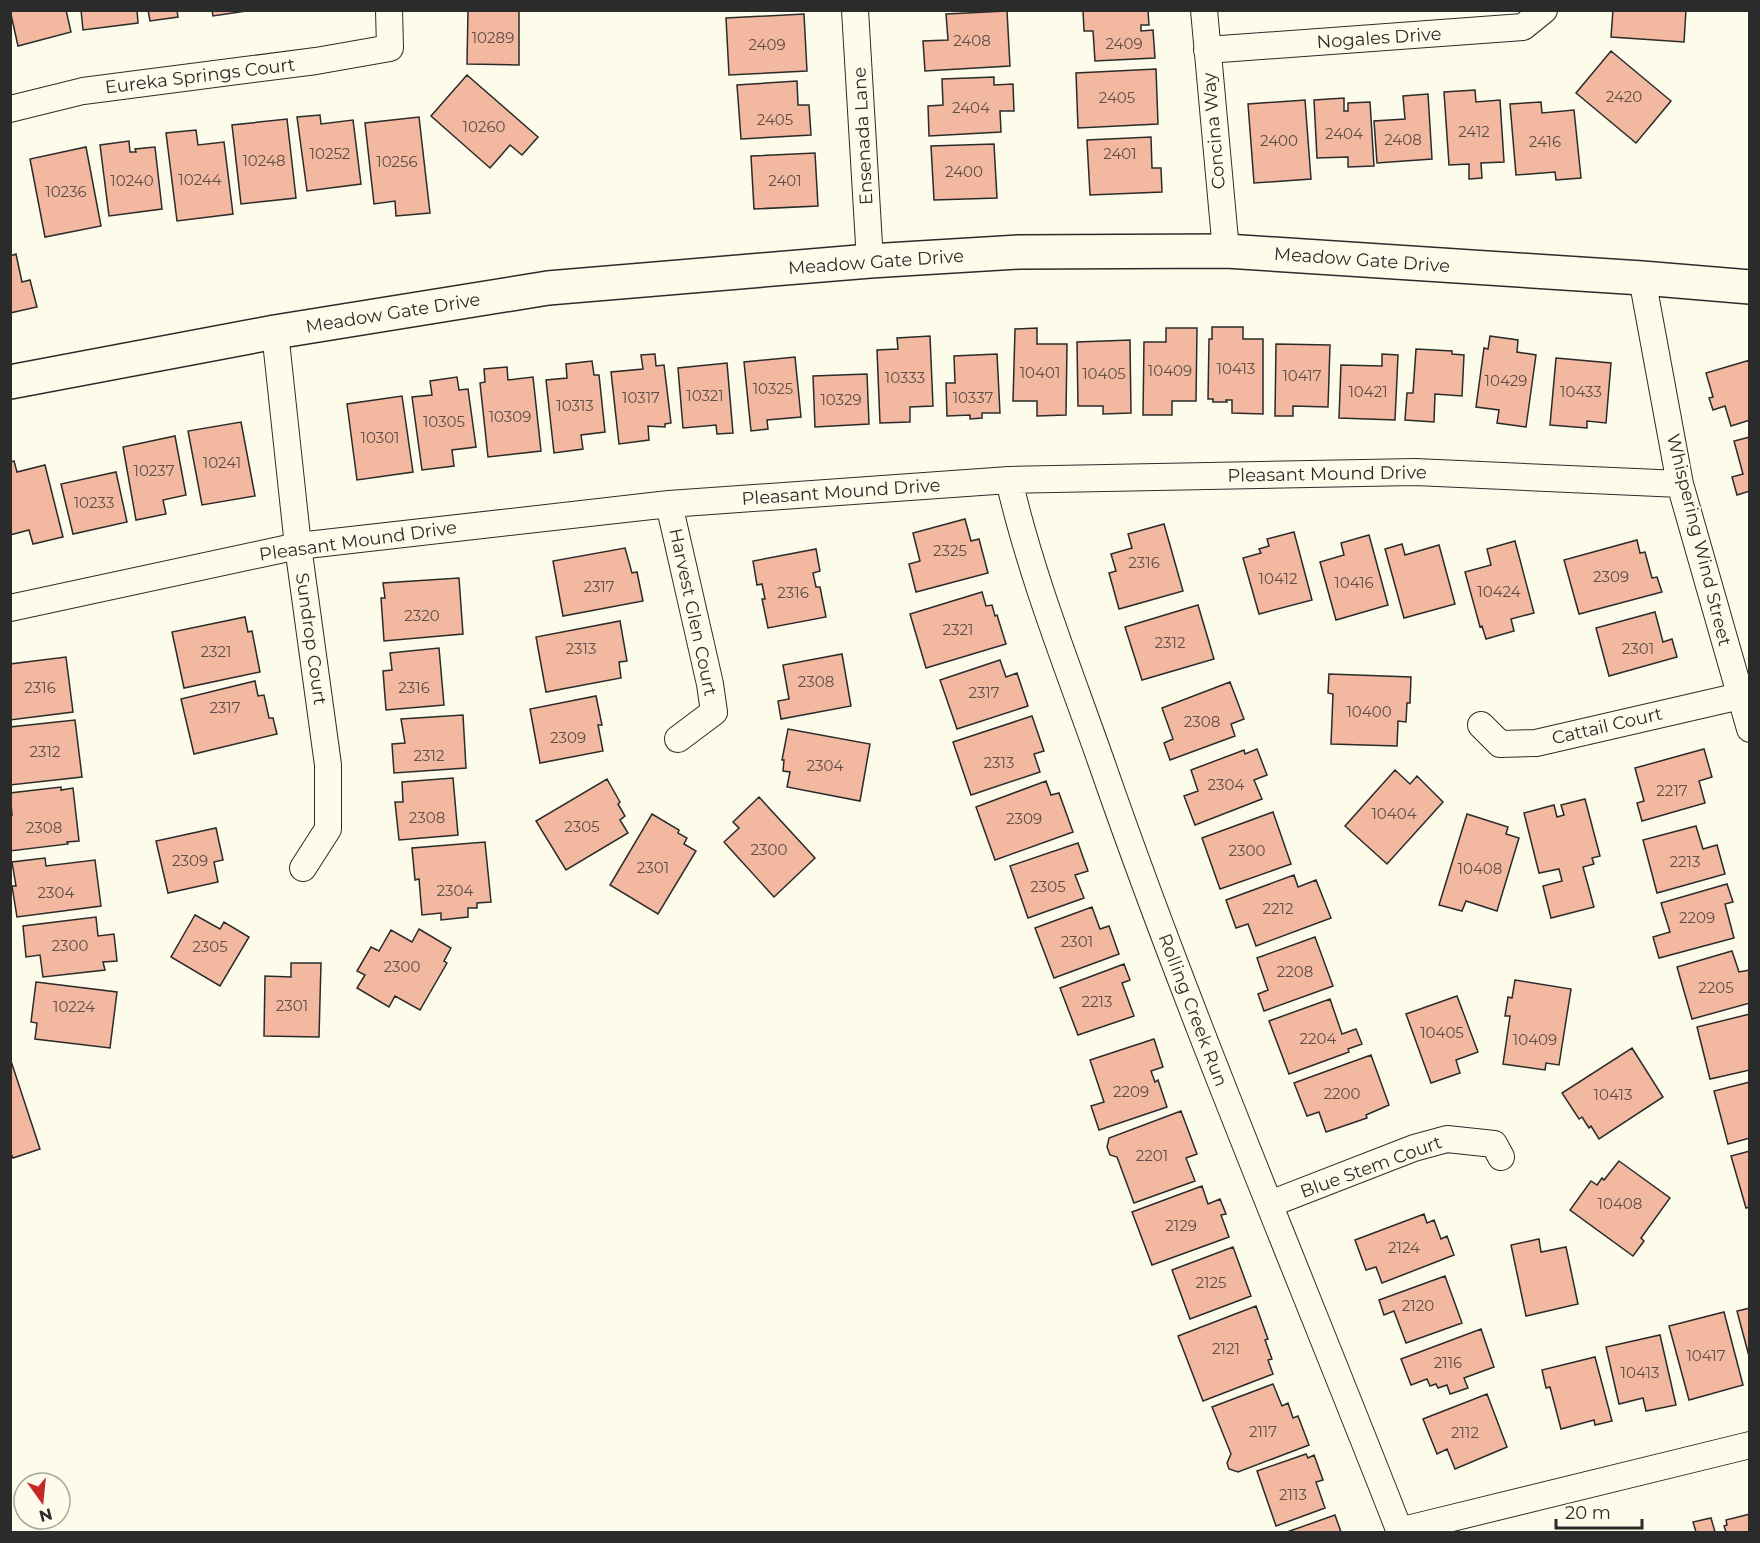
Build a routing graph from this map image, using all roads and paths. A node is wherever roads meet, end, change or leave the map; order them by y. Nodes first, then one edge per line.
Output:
1 (389, 10) edge
2 (855, 10) edge
3 (1204, 10) edge
4 (1544, 10) edge
5 (1207, 50) junction
6 (10, 109) edge
7 (1226, 251) junction
8 (870, 261) junction
9 (1642, 278) junction
10 (1749, 287) edge
11 (275, 332) junction
12 (10, 382) edge
13 (1009, 480) junction
14 (1680, 484) junction
15 (669, 504) junction
16 (298, 546) junction
17 (10, 608) edge
18 (1740, 696) junction
19 (1481, 725) dead end
20 (1749, 729) edge
21 (678, 739) dead end
22 (303, 868) dead end
23 (1501, 1157) dead end
24 (1270, 1204) junction
25 (1749, 1445) edge
26 (1399, 1532) edge

1 - 6 street, Eureka Springs Court
2 - 8 street, Ensenada Lane
3 - 5 street, Concina Way
4 - 5 street, Nogales Drive
5 - 7 street, Concina Way
7 - 8 street, Meadow Gate Drive
7 - 9 street, Meadow Gate Drive
8 - 11 street, Meadow Gate Drive
9 - 10 street, Meadow Gate Drive
9 - 14 street, Whispering Wind Street
11 - 12 street, Meadow Gate Drive
11 - 16 street, Sundrop Court
13 - 14 street, Pleasant Mound Drive
13 - 15 street, Pleasant Mound Drive
13 - 24 street, Rolling Creek Run
14 - 18 street, Whispering Wind Street
15 - 16 street, Pleasant Mound Drive
15 - 21 street, Harvest Glen Court
16 - 17 street, Pleasant Mound Drive
16 - 22 street, Sundrop Court
18 - 19 street, Cattail Court
18 - 20 street, Whispering Wind Street
23 - 24 street, Blue Stem Court
24 - 26 street, Rolling Creek Run
25 - 26 street

